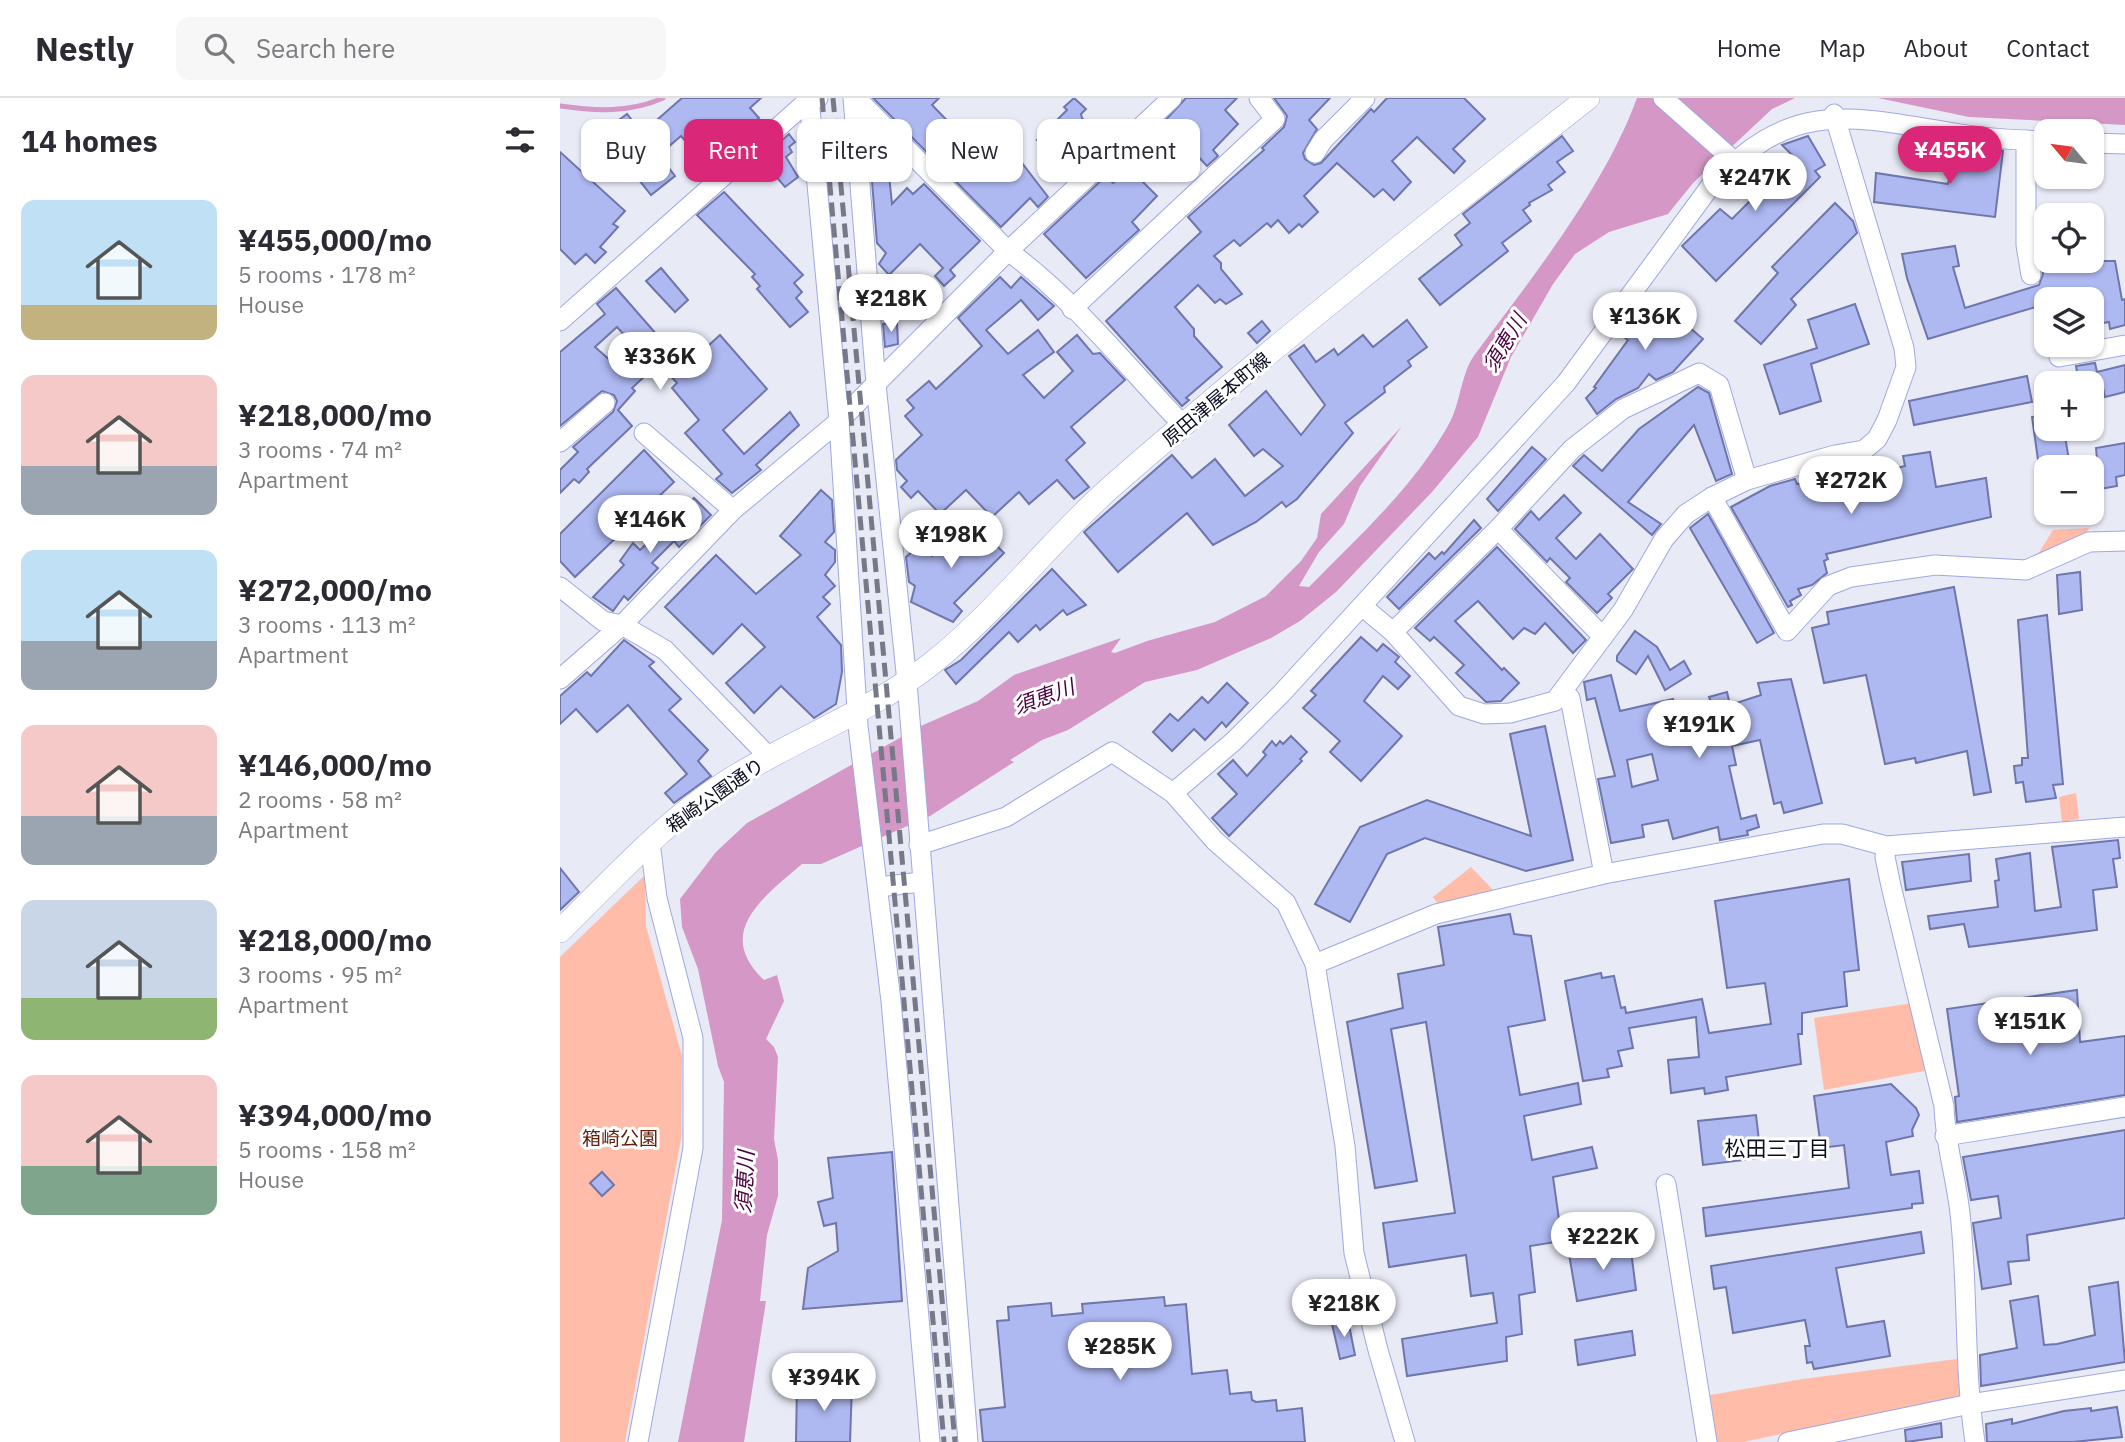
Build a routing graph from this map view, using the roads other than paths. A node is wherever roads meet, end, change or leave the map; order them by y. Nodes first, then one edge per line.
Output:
1 (813, 98) edge
2 (854, 98) edge
3 (1172, 98) edge
4 (1259, 98) edge
5 (1364, 98) edge
6 (1588, 98) edge
7 (1663, 98) edge
8 (1834, 114) junction
9 (2026, 140) junction
10 (2034, 140) edge
11 (2104, 143) edge
12 (2125, 144) edge
13 (1315, 153) dead end
14 (1727, 156) junction
15 (1008, 251) junction
16 (2031, 275) dead end
17 (1072, 309) junction
18 (560, 321) edge
19 (2125, 345) edge
20 (2104, 349) edge
21 (877, 383) junction
22 (605, 403) dead end
23 (838, 421) junction
24 (1183, 425) junction
25 (644, 433) dead end
26 (560, 442) edge
27 (1747, 480) junction
28 (1712, 497) junction
29 (733, 510) junction
30 (1497, 529) junction
31 (2125, 541) edge
32 (560, 587) edge
33 (1363, 607) junction
34 (622, 625) junction
35 (1392, 632) junction
36 (1603, 637) junction
37 (560, 679) edge
38 (907, 691) junction
39 (1564, 693) junction
40 (858, 720) junction
41 (769, 757) junction
42 (1173, 793) junction
43 (2125, 827) edge
44 (650, 842) junction
45 (919, 845) junction
46 (1886, 846) junction
47 (1604, 874) junction
48 (921, 882) junction
49 (879, 887) junction
50 (560, 932) edge
51 (1315, 964) junction
52 (2125, 1107) edge
53 (1945, 1136) junction
54 (1666, 1184) dead end
55 (2125, 1380) edge
56 (1970, 1404) junction
57 (638, 1442) edge
58 (930, 1442) edge
59 (968, 1442) edge
60 (1405, 1442) edge
61 (1707, 1442) edge
62 (1788, 1442) edge
63 (1975, 1442) edge

1 - 18 street
1 - 23 street
2 - 15 street
2 - 21 street
3 - 15 street
4 - 17 street
5 - 13 street
6 - 24 street, 原田津屋本町線
7 - 14 street
8 - 9 street
8 - 14 street
8 - 27 street
9 - 10 street
9 - 16 street
11 - 12 street
14 - 33 street
15 - 17 street
15 - 21 street
17 - 24 street
19 - 20 street
21 - 23 street
21 - 38 street
22 - 26 street
23 - 29 street
23 - 40 street
24 - 38 street, 原田津屋本町線
25 - 29 street
27 - 28 street
27 - 30 street
28 - 31 street
28 - 36 street
29 - 34 street
30 - 35 street
30 - 36 street
32 - 34 street
33 - 35 street
33 - 42 street
34 - 37 street
34 - 41 street
35 - 39 street
36 - 39 street
38 - 40 street, 原田津屋本町線
38 - 45 street
39 - 47 street
40 - 41 street, 箱崎公園通り
40 - 49 street
41 - 44 street, 箱崎公園通り
42 - 45 street
42 - 51 street
43 - 46 street
44 - 50 street, 箱崎公園通り
44 - 57 street
45 - 48 street
46 - 47 street
46 - 53 street
47 - 51 street
48 - 49 street
48 - 59 street
49 - 58 street
51 - 60 street
52 - 53 street
53 - 56 street
54 - 61 street
55 - 56 street
56 - 62 street
56 - 63 street

